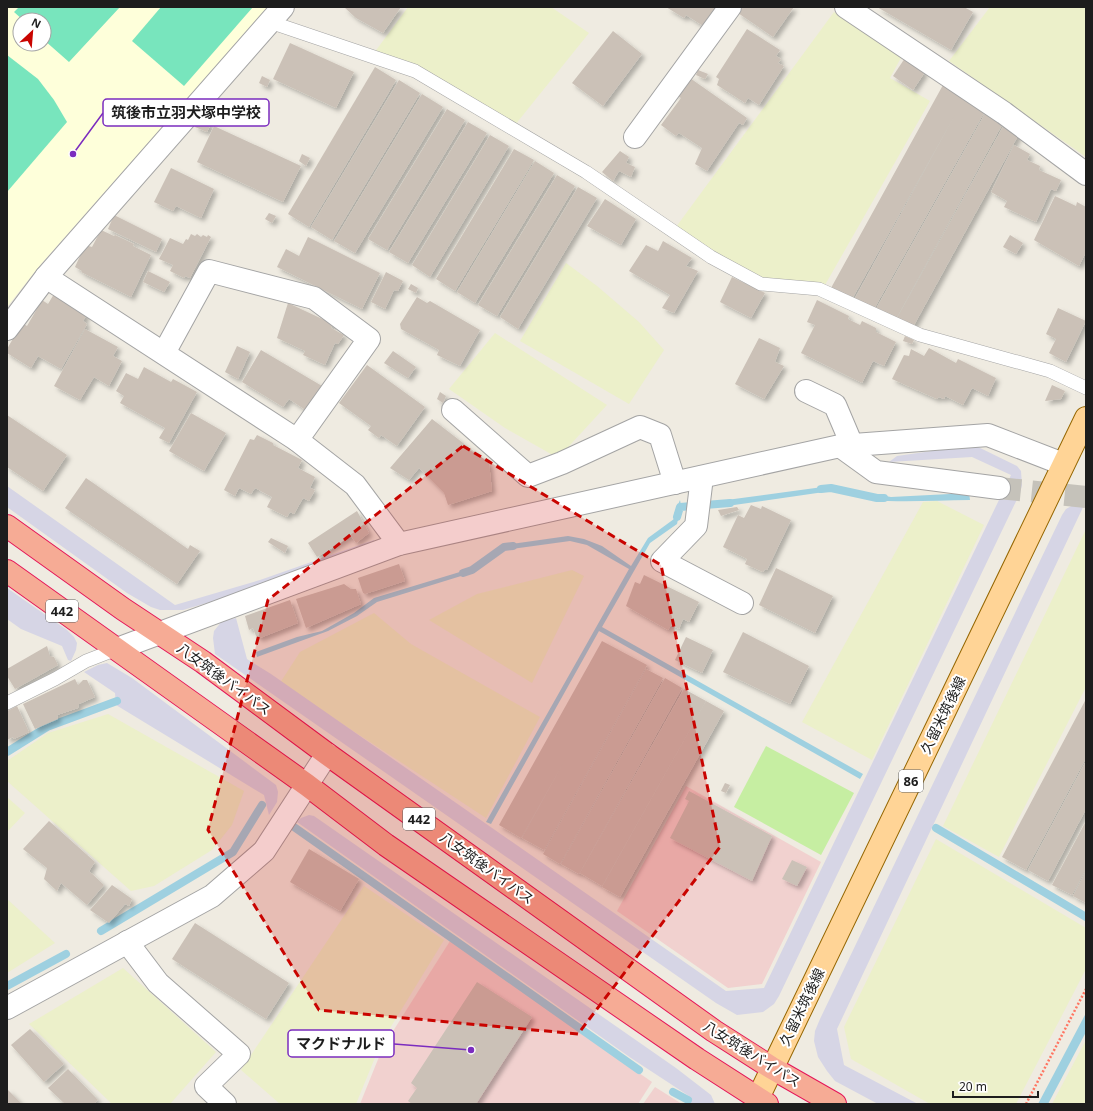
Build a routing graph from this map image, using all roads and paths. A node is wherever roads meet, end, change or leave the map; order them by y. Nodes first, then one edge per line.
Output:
1 (730, 7) edge
2 (846, 7) edge
3 (277, 14) edge
4 (635, 137) dead end
5 (1086, 174) edge
6 (46, 277) junction
7 (7, 329) edge
8 (164, 353) junction
9 (1086, 388) edge
10 (806, 391) dead end
11 (453, 410) dead end
12 (1086, 418) edge
13 (297, 440) junction
14 (846, 446) junction
15 (1086, 446) edge
16 (1063, 464) junction
17 (702, 477) junction
18 (675, 483) junction
19 (999, 488) tunnel mouth
20 (7, 526) edge
21 (399, 544) junction
22 (7, 571) edge
23 (742, 603) dead end
24 (160, 633) junction
25 (117, 649) junction
26 (7, 703) edge
27 (327, 754) junction
28 (307, 785) junction
29 (127, 942) junction
30 (1086, 989) edge
31 (7, 1008) edge
32 (772, 1068) junction
33 (763, 1101) edge
34 (225, 1104) edge
35 (836, 1104) edge
36 (1026, 1104) edge

1 - 4 street
2 - 5 street
3 - 6 street
3 - 9 lane
6 - 7 street
6 - 8 street
8 - 13 street
8 - 13 street
10 - 14 street
11 - 18 street
12 - 16 main road, 久留米筑後線 / 86
13 - 21 street
14 - 16 street
14 - 17 street
14 - 19 street
15 - 16 lane
16 - 32 main road, 久留米筑後線 / 86
17 - 18 street
17 - 23 street
18 - 21 street
20 - 24 highway, 八女筑後バイパス / 442
21 - 24 street
22 - 25 highway, 442
24 - 25 street
24 - 27 highway, 八女筑後バイパス / 442
25 - 26 lane
25 - 28 highway, 442
27 - 28 street
27 - 32 highway, 八女筑後バイパス / 442
28 - 29 street
28 - 33 highway, 442
29 - 31 street
29 - 34 street
30 - 36 path
32 - 33 main road, 久留米筑後線 / 86
32 - 35 highway, 八女筑後バイパス / 442

